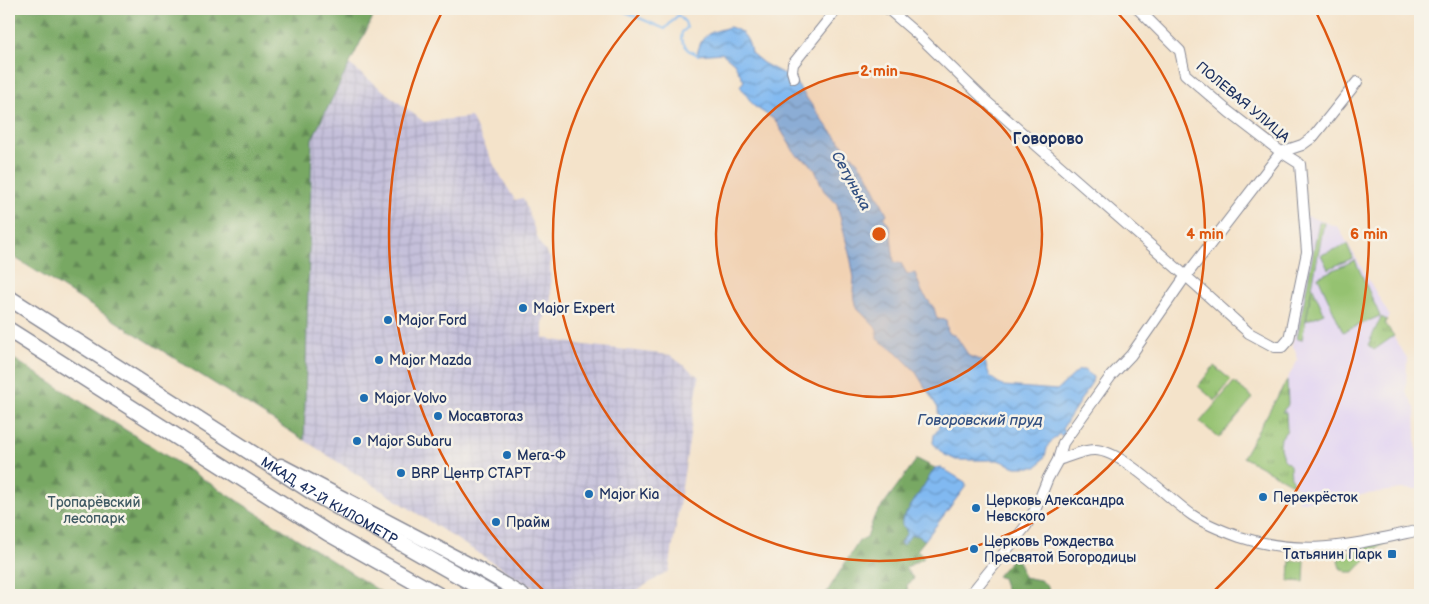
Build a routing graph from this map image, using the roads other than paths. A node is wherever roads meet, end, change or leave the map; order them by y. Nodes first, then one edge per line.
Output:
1 (837, 9) edge
2 (888, 9) edge
3 (1138, 9) edge
4 (794, 78) dead end
5 (1357, 82) dead end
6 (1280, 152) junction
7 (1185, 277) junction
8 (9, 298) edge
9 (9, 330) edge
10 (230, 440) junction
11 (1058, 460) junction
12 (1420, 530) edge
13 (438, 595) edge
14 (493, 595) edge
15 (523, 595) edge
16 (970, 595) edge

1 - 4 street
2 - 7 street
3 - 6 street, ПОЛЕВАЯ УЛИЦА
5 - 6 street
6 - 7 street
6 - 7 street, ПОЛЕВАЯ УЛИЦА
7 - 11 street
8 - 10 highway, МКАД, 47-Й КИЛОМЕТР
9 - 13 highway, МКАД, 47-Й КИЛОМЕТР
10 - 14 highway, МКАД, 47-Й КИЛОМЕТР
10 - 15 main road
11 - 12 street
11 - 16 street

